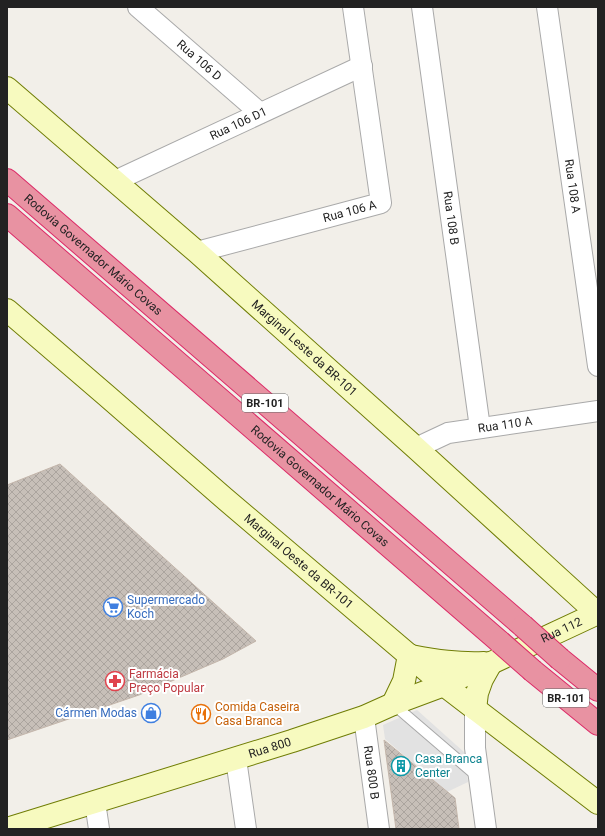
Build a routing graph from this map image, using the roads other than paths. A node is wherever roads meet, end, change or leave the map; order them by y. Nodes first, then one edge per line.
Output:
1 (138, 7) edge
2 (353, 7) edge
3 (422, 7) edge
4 (547, 7) edge
5 (362, 66) junction
6 (7, 88) edge
7 (260, 113) junction
8 (7, 180) edge
9 (115, 181) junction
10 (7, 215) edge
11 (197, 252) junction
12 (7, 310) edge
13 (598, 366) edge
14 (598, 411) edge
15 (480, 428) junction
16 (416, 448) junction
17 (598, 613) edge
18 (524, 637) junction
19 (409, 655) junction
20 (491, 663) junction
21 (444, 685) junction
22 (598, 690) edge
23 (392, 704) junction
24 (475, 709) junction
25 (364, 717) junction
26 (598, 724) edge
27 (236, 758) junction
28 (480, 779) junction
29 (95, 802) junction
30 (598, 803) edge
31 (7, 829) edge
32 (99, 829) edge
33 (246, 829) edge
34 (379, 829) edge
35 (486, 829) edge

1 - 7 street, Rua 106 D
2 - 5 street, Rua 106 A
3 - 15 street, Rua 108 B
4 - 13 street, Rua 108 A
5 - 7 street, Rua 106 D1
5 - 11 street, Rua 106 A
6 - 9 main road, Marginal Leste da BR-101
7 - 9 street, Rua 106 D1
8 - 18 highway, Rodovia Governador Mário Covas / BR-101
9 - 11 main road, Marginal Leste da BR-101
10 - 26 highway, Rodovia Governador Mário Covas / BR-101, bridge
11 - 16 main road, Marginal Leste da BR-101
12 - 19 main road, Marginal Oeste da BR-101
14 - 15 street, Rua 110 A
15 - 16 street, Rua 110 A
16 - 17 main road, Marginal Leste da BR-101
17 - 18 main road, Rua 112
18 - 20 main road, Rua 800
18 - 22 highway, Rodovia Governador Mário Covas / BR-101, bridge
19 - 20 main road
19 - 21 main road, Marginal Oeste da BR-101
19 - 23 main road
20 - 21 main road, Rua 800
20 - 24 main road
21 - 23 main road, Rua 800
21 - 24 main road, Marginal Oeste da BR-101
23 - 25 main road, Rua 800
23 - 28 lane
24 - 28 street
24 - 30 main road, Marginal Oeste da BR-101
25 - 27 main road, Rua 800
25 - 34 street, Rua 800 B
27 - 29 main road, Rua 800
27 - 33 street
28 - 35 street
29 - 31 main road, Rua 800
29 - 32 street

